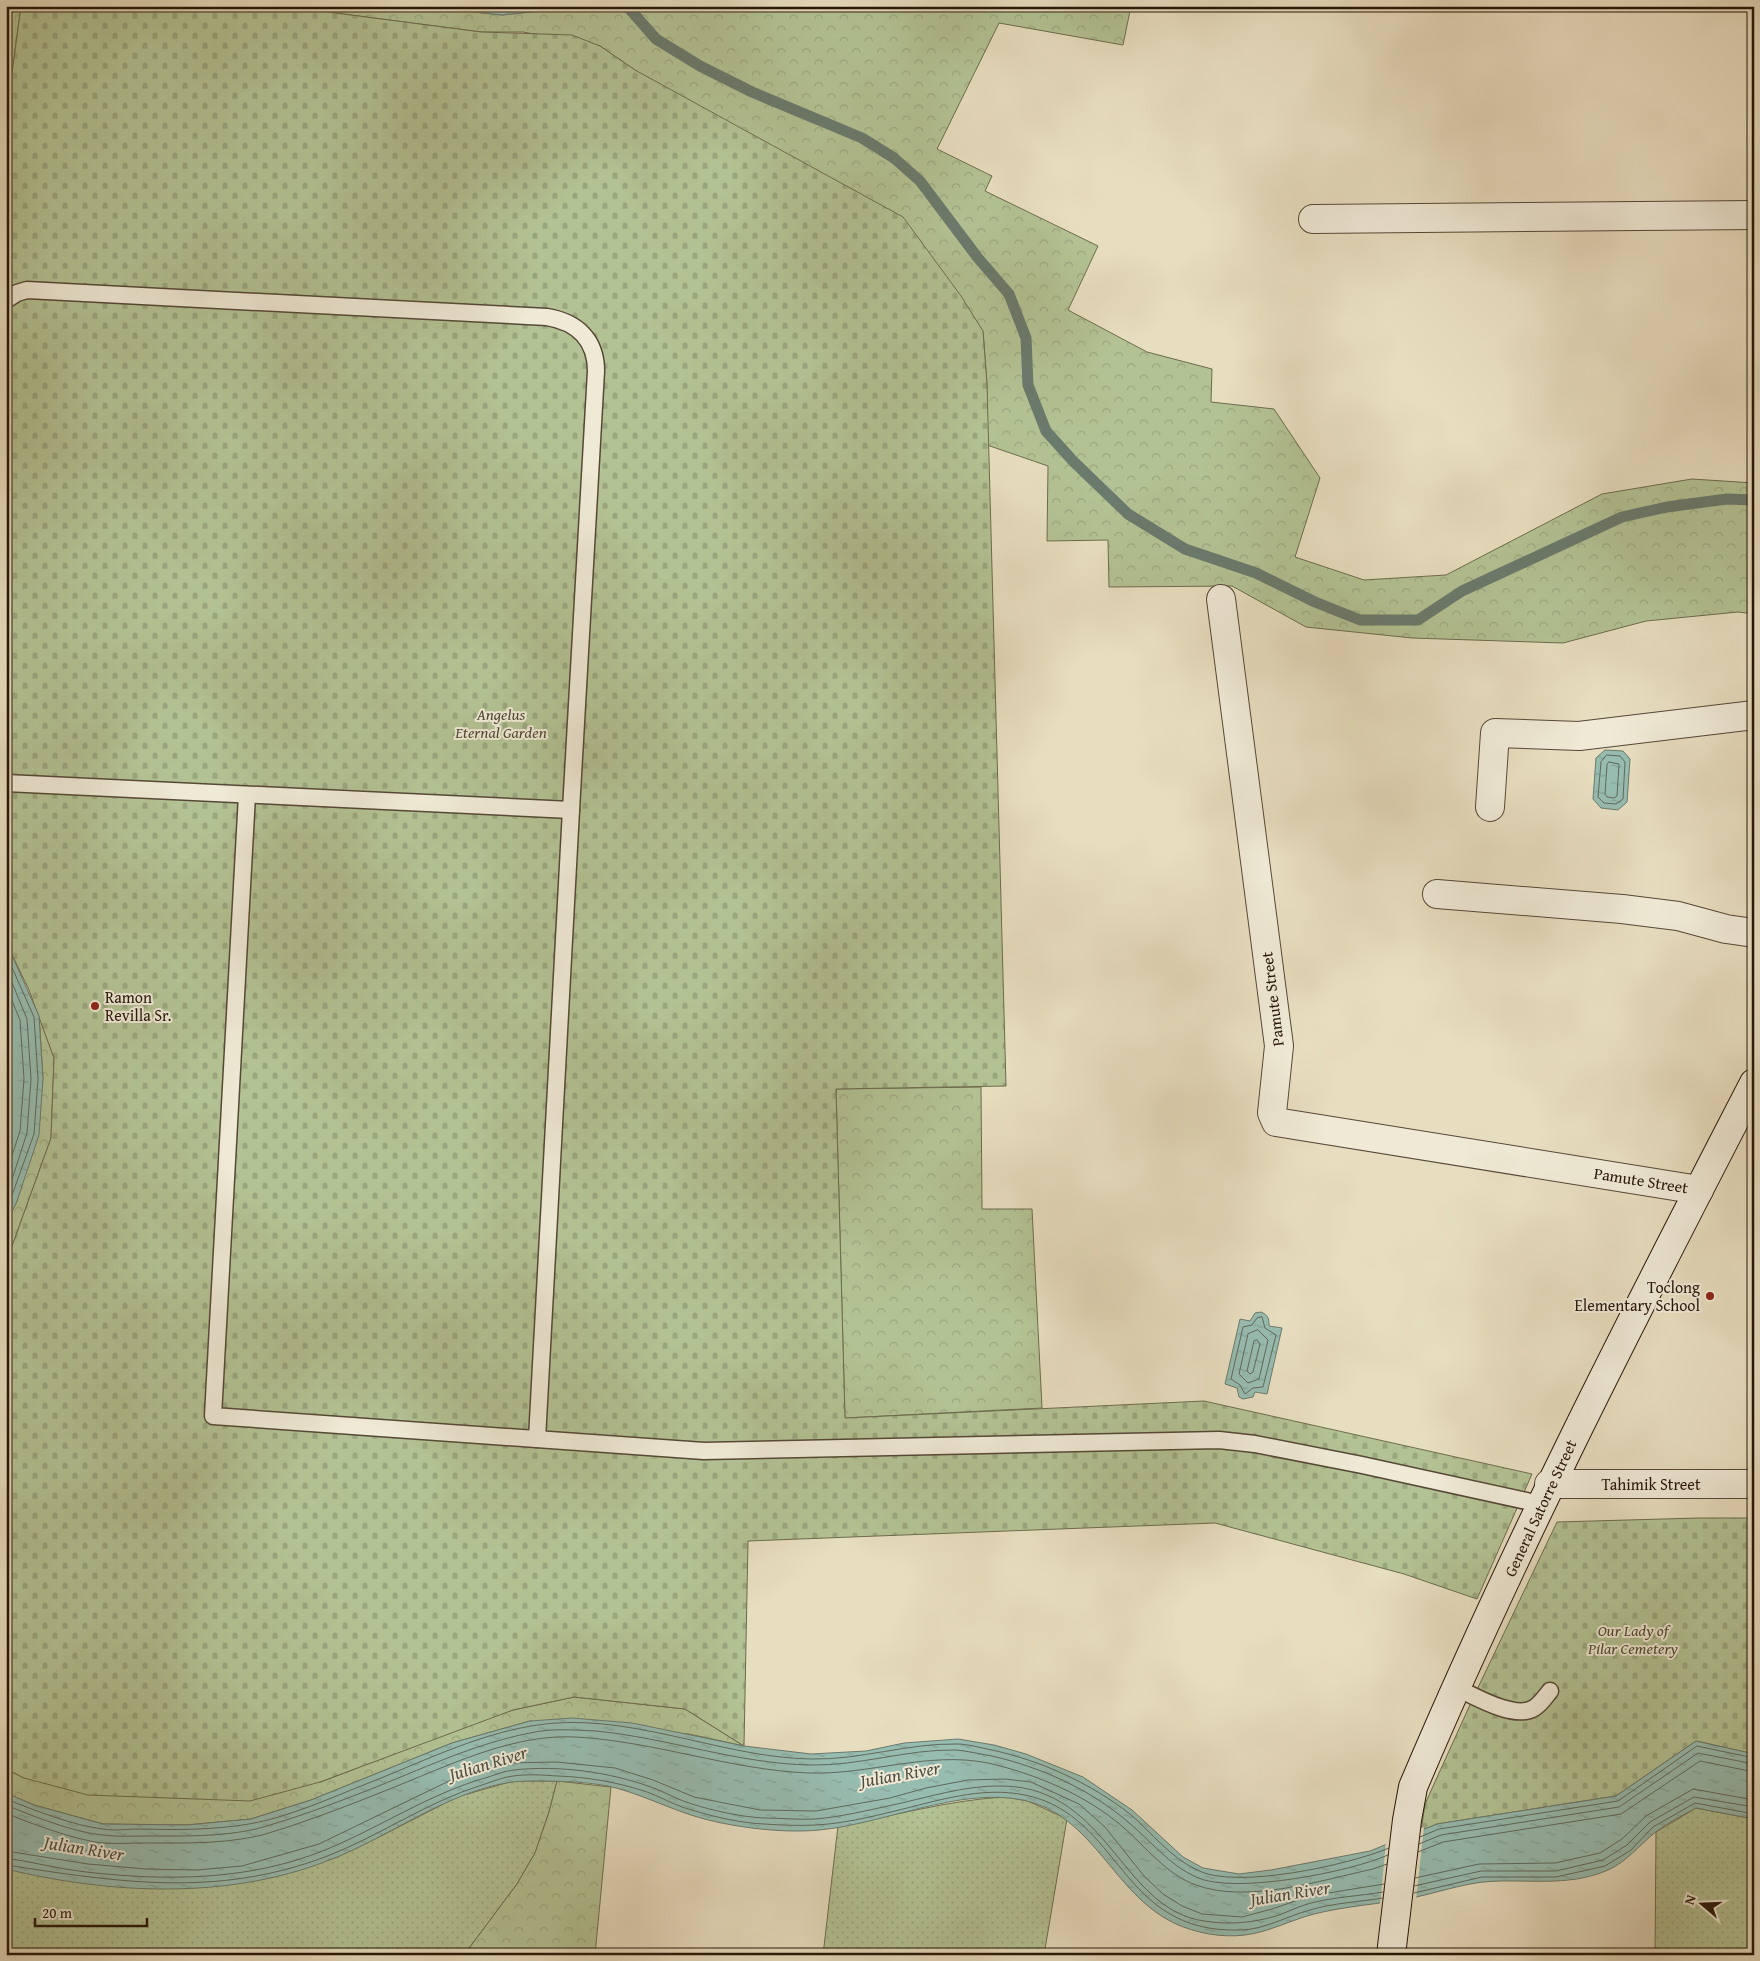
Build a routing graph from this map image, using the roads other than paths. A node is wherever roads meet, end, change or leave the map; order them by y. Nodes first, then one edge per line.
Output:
1 (1754, 215) edge
2 (1313, 218) dead end
3 (6, 300) edge
4 (1221, 599) dead end
5 (1754, 715) edge
6 (6, 783) edge
7 (246, 795) junction
8 (1490, 806) dead end
9 (571, 810) junction
10 (1437, 894) dead end
11 (1754, 933) edge
12 (1754, 1083) edge
13 (1699, 1190) junction
14 (537, 1439) junction
15 (1754, 1484) edge
16 (1544, 1494) junction
17 (1457, 1688) junction
18 (1550, 1691) dead end
19 (1391, 1955) edge

1 - 2 street
3 - 9 lane
4 - 13 street, Pamute Street
5 - 8 street
6 - 7 lane
7 - 9 lane
7 - 14 lane
9 - 14 lane
10 - 11 street
12 - 13 street, General Satorre Street
13 - 16 street, General Satorre Street
14 - 16 lane
15 - 16 street, Tahimik Street
16 - 17 street, General Satorre Street
17 - 18 lane
17 - 19 street, General Satorre Street

